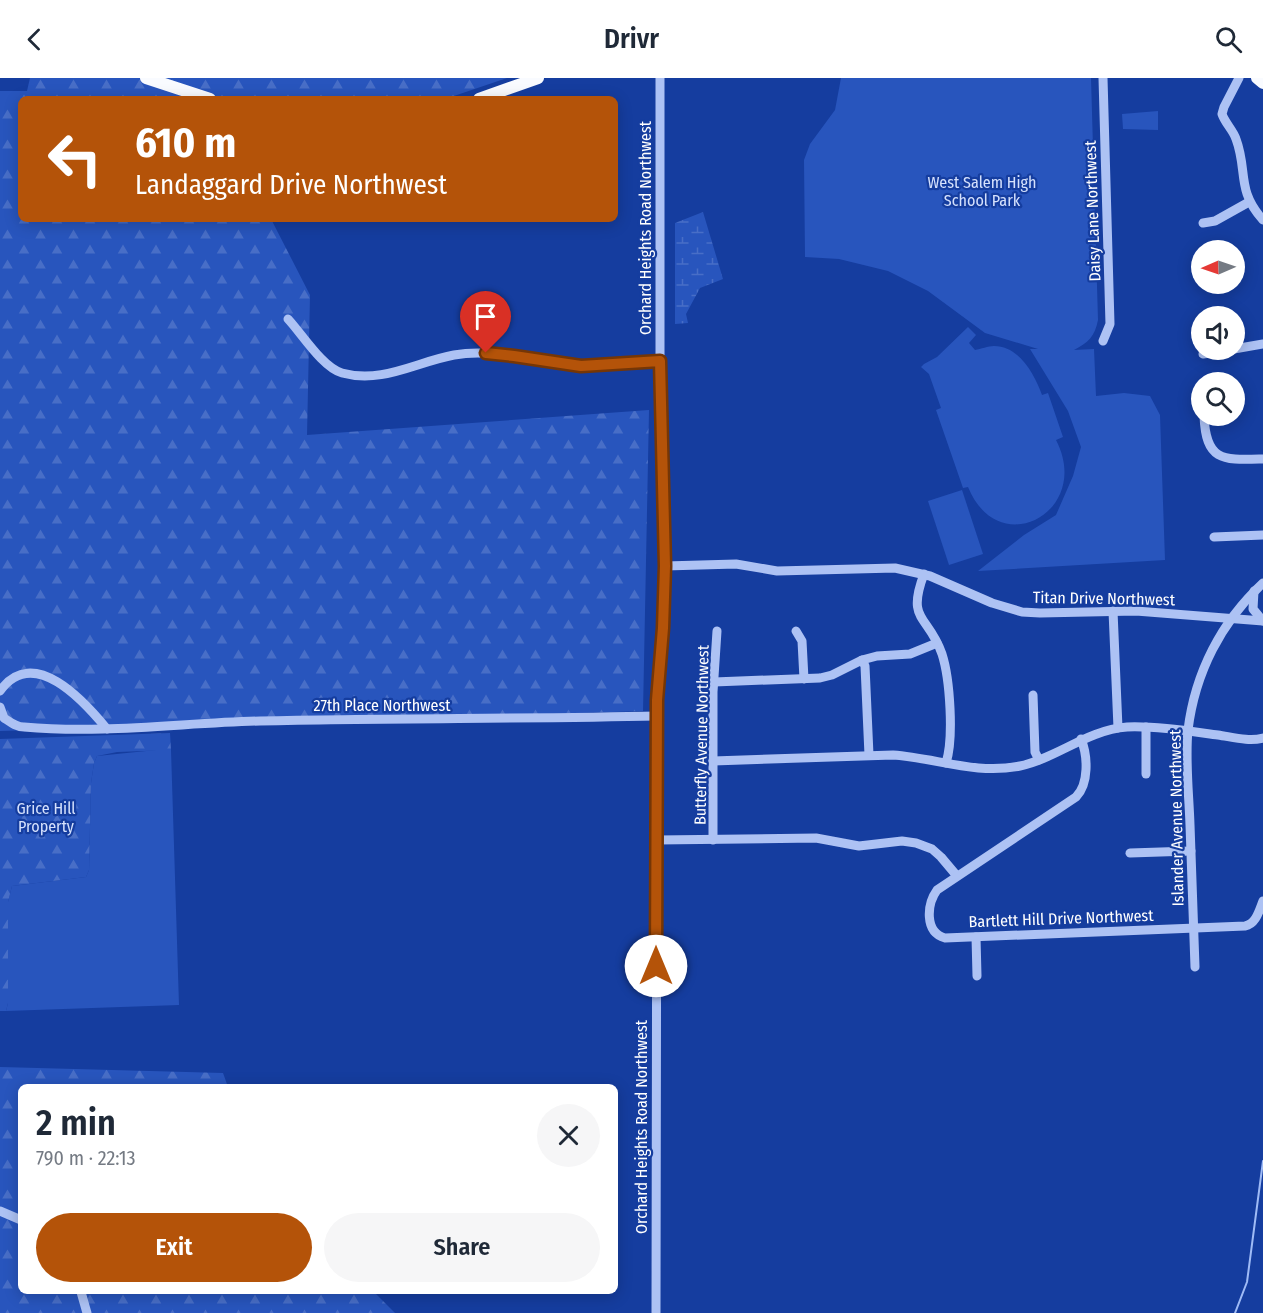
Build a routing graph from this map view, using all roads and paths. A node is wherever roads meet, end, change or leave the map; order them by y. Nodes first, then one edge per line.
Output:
1 (146, 78) edge
2 (538, 78) edge
3 (660, 78) edge
4 (1103, 78) edge
5 (1239, 78) edge
6 (1257, 78) edge
7 (1263, 83) edge
8 (201, 96) edge
9 (487, 96) edge
10 (1249, 202) junction
11 (1263, 220) edge
12 (1203, 223) dead end
13 (288, 319) dead end
14 (1103, 341) dead end
15 (1263, 344) edge
16 (1245, 347) edge
17 (660, 361) junction
18 (1205, 426) edge
19 (1263, 459) edge
20 (1263, 535) edge
21 (1214, 537) dead end
22 (665, 566) junction
23 (924, 574) junction
24 (1263, 583) edge
25 (1254, 591) junction
26 (1113, 611) junction
27 (1231, 618) junction
28 (1263, 621) edge
29 (717, 631) dead end
30 (796, 631) dead end
31 (937, 643) junction
32 (862, 660) junction
33 (804, 679) junction
34 (714, 682) junction
35 (0, 691) edge
36 (1033, 695) dead end
37 (0, 707) edge
38 (657, 716) junction
39 (1146, 727) junction
40 (1118, 728) junction
41 (107, 729) junction
42 (1188, 732) junction
43 (1263, 738) edge
44 (1081, 739) junction
45 (869, 755) junction
46 (1039, 760) junction
47 (713, 761) junction
48 (946, 763) junction
49 (1146, 774) dead end
50 (657, 840) junction
51 (713, 840) junction
52 (1191, 851) junction
53 (1130, 854) dead end
54 (957, 876) junction
55 (1263, 901) edge
56 (1194, 928) junction
57 (976, 936) junction
58 (1195, 967) dead end
59 (977, 976) dead end
60 (0, 1211) edge
61 (18, 1219) edge
62 (82, 1294) edge
63 (87, 1313) edge
64 (656, 1313) edge

1 - 8 main road
2 - 9 main road
3 - 17 street, Orchard Heights Road Northwest
4 - 14 street, Daisy Lane Northwest
5 - 10 street
6 - 7 main road
10 - 11 street
10 - 12 street
13 - 17 street
15 - 16 street
17 - 22 street, Orchard Heights Road Northwest
18 - 19 street
20 - 21 street
22 - 23 street, Titan Drive Northwest
22 - 38 street, Orchard Heights Road Northwest
23 - 26 street, Titan Drive Northwest
23 - 31 street
24 - 25 street, Islander Avenue Northwest
25 - 27 street, Islander Avenue Northwest
25 - 28 street
26 - 27 street, Titan Drive Northwest
26 - 40 street
27 - 28 street, Titan Drive Northwest
27 - 42 street, Islander Avenue Northwest
29 - 34 street, Butterfly Avenue Northwest
30 - 33 street
31 - 32 street
31 - 48 street
32 - 33 street
32 - 45 street
33 - 34 street
34 - 47 street, Butterfly Avenue Northwest
35 - 41 street
36 - 46 street
37 - 41 street, 27th Place Northwest
38 - 41 street, 27th Place Northwest
38 - 50 street, Orchard Heights Road Northwest
39 - 40 street
39 - 42 street
39 - 49 street
40 - 44 street
42 - 43 street
42 - 52 street, Islander Avenue Northwest
44 - 46 street
44 - 54 street
45 - 47 street
45 - 48 street
46 - 48 street
47 - 51 street, Butterfly Avenue Northwest
50 - 51 street
50 - 64 street, Orchard Heights Road Northwest
51 - 54 street
52 - 53 street
52 - 56 street, Islander Avenue Northwest
54 - 57 street, Bartlett Hill Drive Northwest
55 - 56 street, Bartlett Hill Drive Northwest
56 - 57 street, Bartlett Hill Drive Northwest
56 - 58 street, Islander Avenue Northwest
57 - 59 street
60 - 61 street
62 - 63 street

